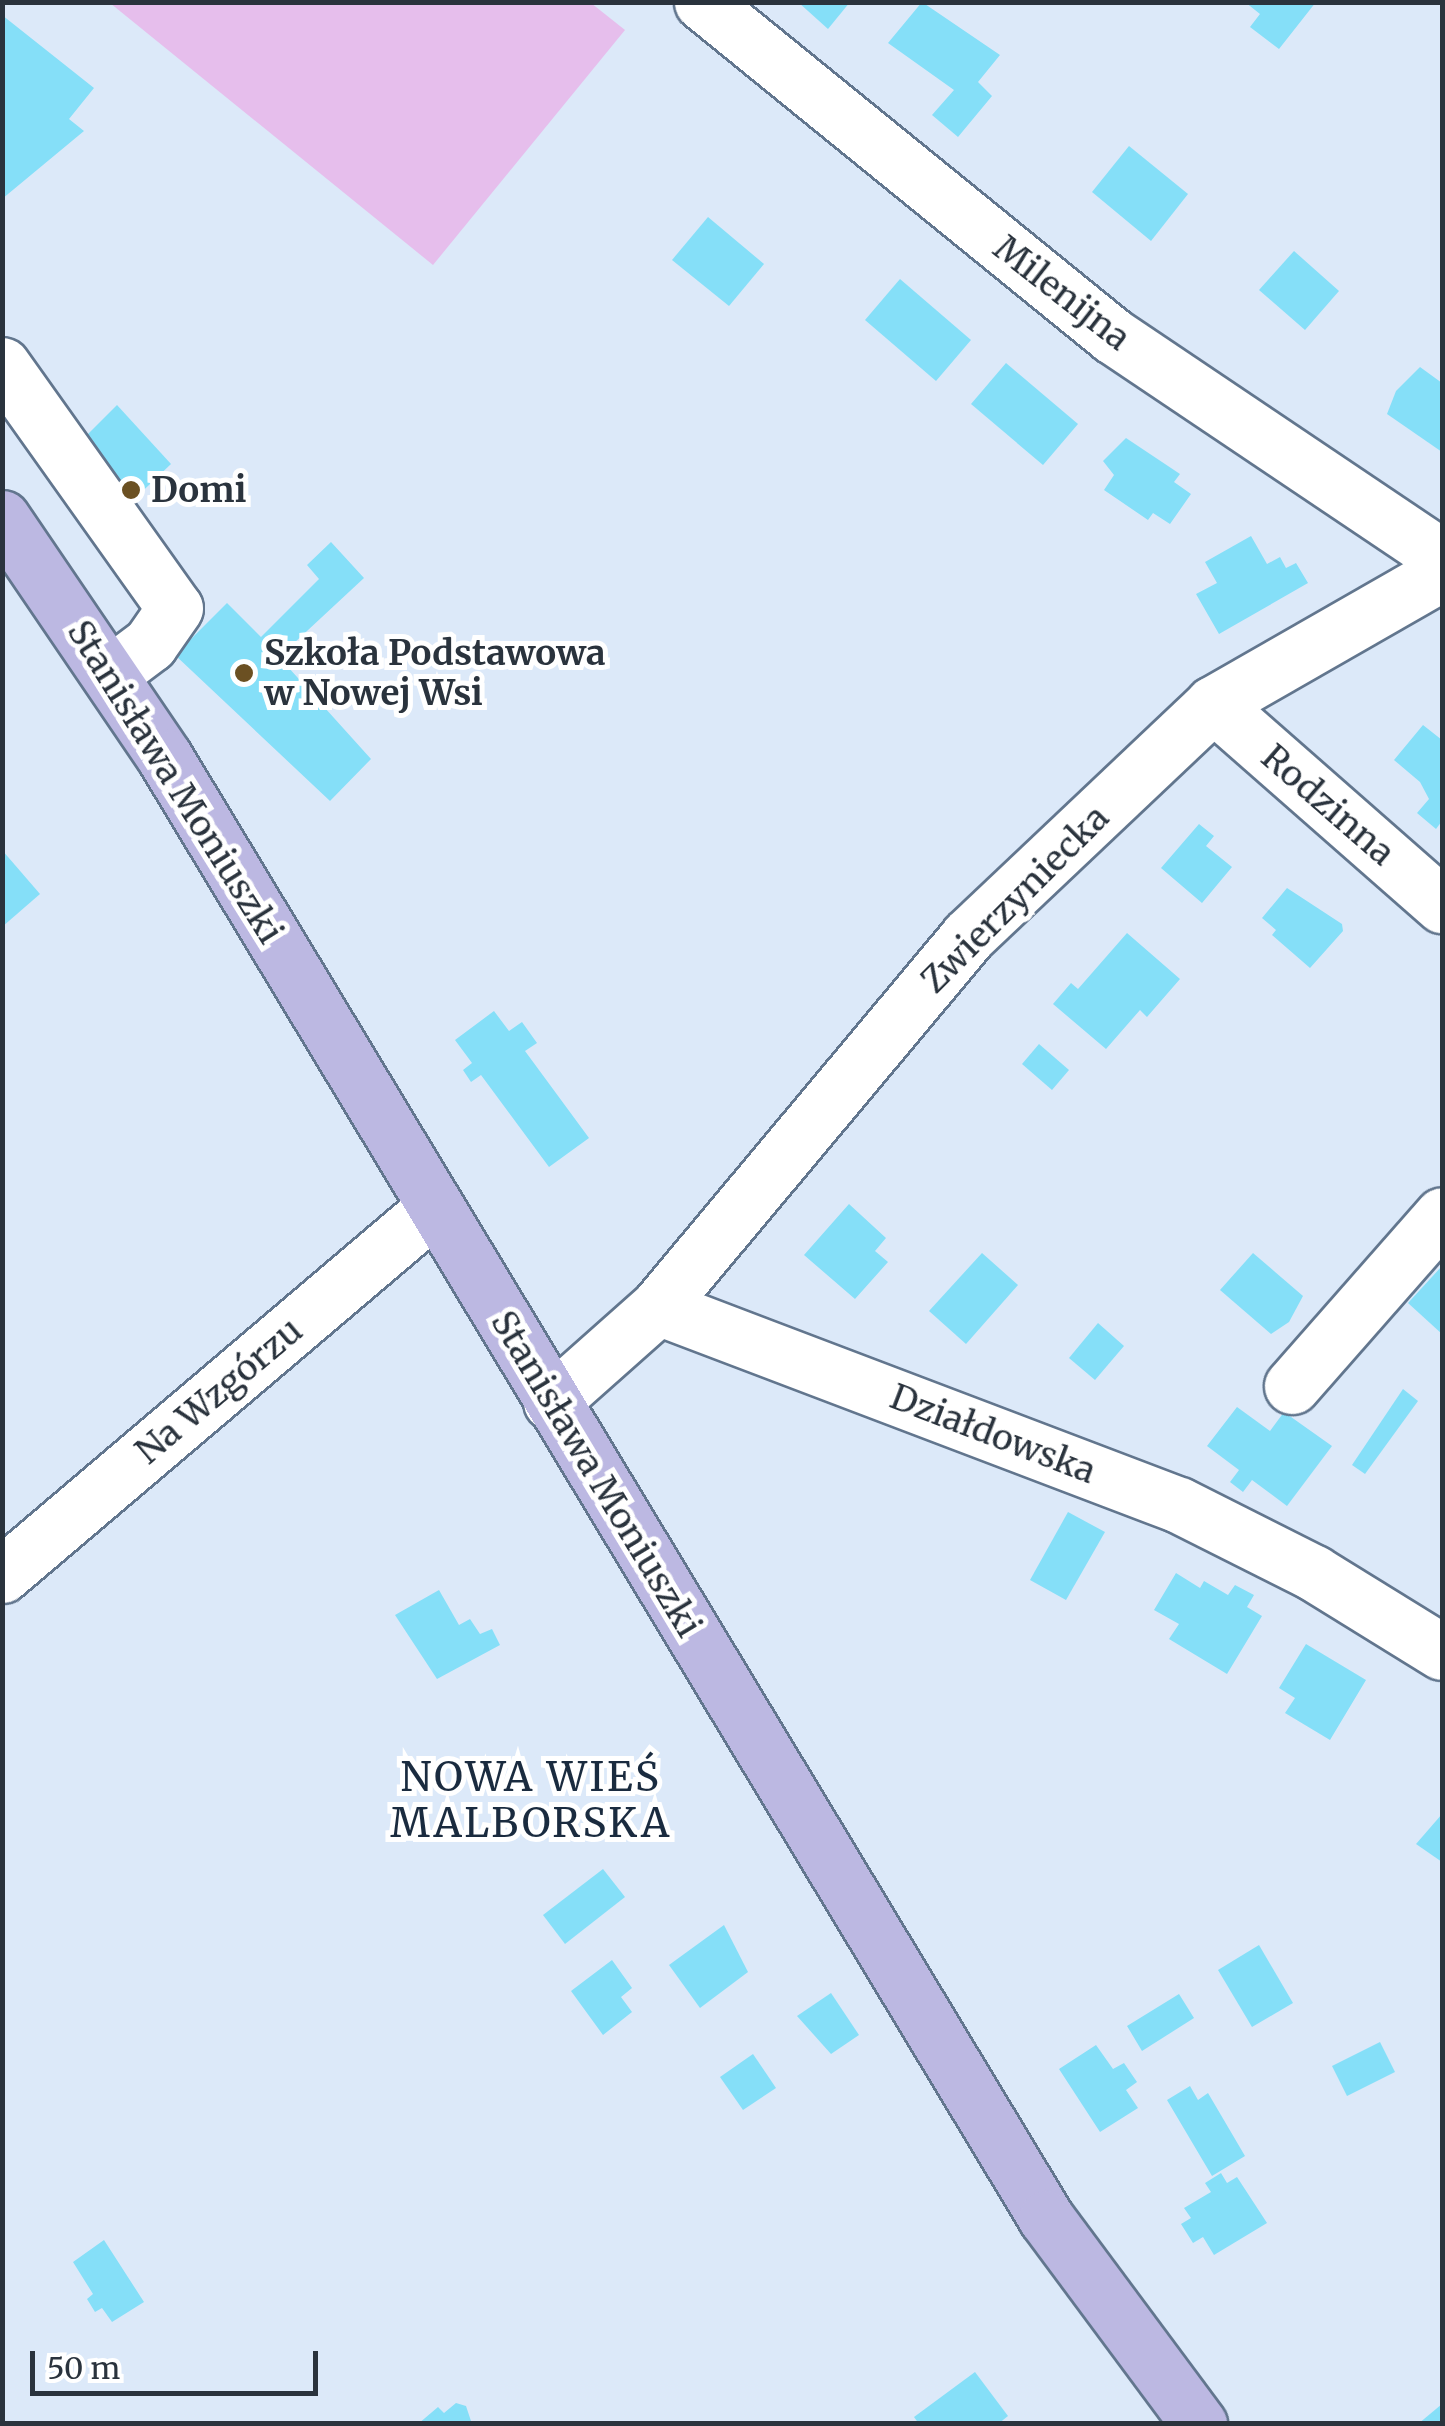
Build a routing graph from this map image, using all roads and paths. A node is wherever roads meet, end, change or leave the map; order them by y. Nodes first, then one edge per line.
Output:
1 (702, 2) edge
2 (2, 365) edge
3 (2, 518) edge
4 (1442, 557) edge
5 (1442, 573) edge
6 (110, 674) junction
7 (1213, 704) junction
8 (1442, 906) edge
9 (435, 1206) junction
10 (1442, 1216) edge
11 (658, 1306) junction
12 (1292, 1386) dead end
13 (551, 1402) junction
14 (2, 1574) edge
15 (1442, 1652) edge
16 (1199, 2424) edge

1 - 4 street, Milenijna
2 - 6 street
3 - 6 main road, Stanisława Moniuszki
5 - 7 street, Zwierzyniecka
6 - 9 main road, Stanisława Moniuszki
7 - 8 street, Rodzinna
7 - 11 street, Zwierzyniecka
9 - 13 main road, Stanisława Moniuszki
9 - 14 street, Na Wzgórzu
10 - 12 street
11 - 13 street
11 - 15 street, Działdowska
13 - 16 main road, Stanisława Moniuszki

